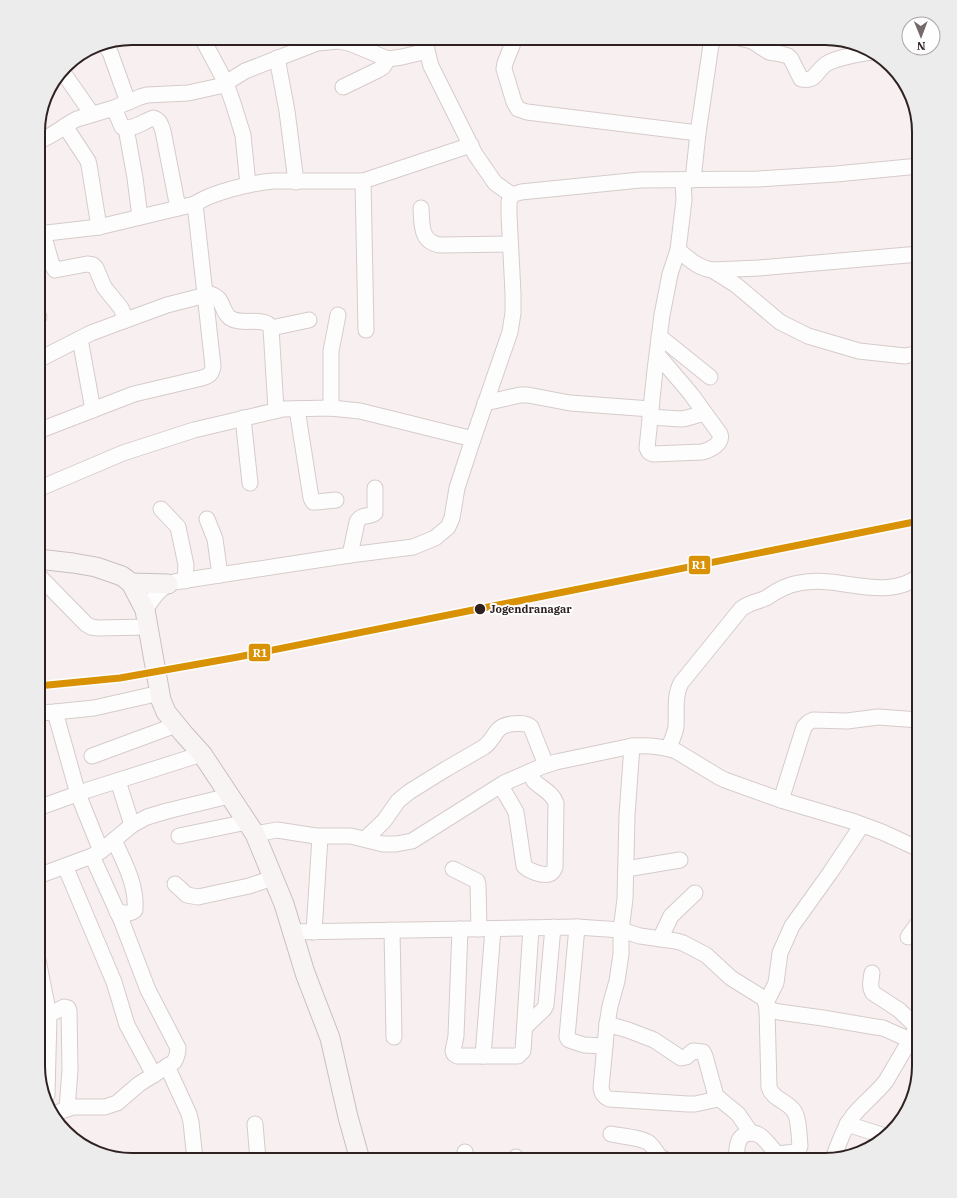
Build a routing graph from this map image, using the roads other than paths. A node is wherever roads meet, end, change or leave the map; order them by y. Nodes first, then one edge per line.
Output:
1 (206, 45) edge
2 (309, 45) edge
3 (354, 45) edge
4 (426, 45) edge
5 (512, 45) edge
6 (711, 45) edge
7 (758, 45) edge
8 (108, 49) edge
9 (863, 54) edge
10 (277, 58) junction
11 (388, 59) junction
12 (65, 76) edge
13 (226, 83) junction
14 (343, 87) dead end
15 (121, 105) junction
16 (92, 114) junction
17 (65, 126) junction
18 (126, 128) junction
19 (698, 134) junction
20 (45, 138) edge
21 (471, 145) junction
22 (912, 167) edge
23 (688, 180) junction
24 (363, 181) junction
25 (296, 182) junction
26 (248, 185) junction
27 (512, 195) junction
28 (195, 204) junction
29 (178, 208) junction
30 (421, 208) dead end
31 (140, 217) junction
32 (99, 227) junction
33 (45, 234) edge
34 (510, 244) junction
35 (45, 245) edge
36 (678, 250) junction
37 (912, 255) edge
38 (712, 270) junction
39 (205, 295) junction
40 (338, 315) dead end
41 (126, 320) junction
42 (309, 320) dead end
43 (271, 328) junction
44 (366, 330) dead end
45 (659, 336) junction
46 (80, 339) junction
47 (657, 354) junction
48 (912, 354) edge
49 (45, 356) edge
50 (710, 377) dead end
51 (485, 403) junction
52 (331, 408) junction
53 (297, 409) junction
54 (93, 410) junction
55 (276, 410) junction
56 (650, 413) junction
57 (704, 413) junction
58 (244, 418) junction
59 (45, 429) edge
60 (473, 439) junction
61 (250, 484) dead end
62 (45, 486) edge
63 (375, 488) dead end
64 (336, 500) dead end
65 (161, 509) dead end
66 (207, 519) dead end
67 (350, 555) junction
68 (45, 560) edge
69 (220, 575) junction
70 (912, 581) edge
71 (45, 582) edge
72 (177, 582) junction
73 (131, 584) junction
74 (147, 618) junction
75 (159, 688) junction
76 (45, 712) edge
77 (55, 712) junction
78 (912, 719) edge
79 (176, 725) junction
80 (632, 746) junction
81 (669, 748) junction
82 (202, 754) junction
83 (92, 756) dead end
84 (546, 765) junction
85 (529, 772) junction
86 (118, 781) junction
87 (501, 786) junction
88 (78, 794) junction
89 (229, 796) junction
90 (781, 800) junction
91 (45, 806) edge
92 (132, 825) junction
93 (862, 825) junction
94 (251, 828) junction
95 (179, 836) dead end
96 (320, 837) junction
97 (364, 839) junction
98 (114, 840) junction
99 (912, 846) edge
100 (96, 854) junction
101 (680, 860) dead end
102 (65, 866) junction
103 (453, 869) dead end
104 (626, 869) junction
105 (45, 873) edge
106 (273, 878) junction
107 (175, 884) dead end
108 (695, 893) dead end
109 (117, 912) junction
110 (553, 927) junction
111 (577, 927) junction
112 (531, 928) junction
113 (460, 929) junction
114 (486, 929) junction
115 (392, 930) junction
116 (621, 930) junction
117 (293, 932) junction
118 (314, 932) junction
119 (912, 932) edge
120 (908, 937) dead end
121 (660, 939) junction
122 (872, 973) dead end
123 (767, 1006) junction
124 (45, 1017) edge
125 (607, 1024) junction
126 (912, 1026) edge
127 (525, 1027) junction
128 (45, 1030) edge
129 (912, 1030) edge
130 (912, 1035) edge
131 (394, 1037) dead end
132 (605, 1046) junction
133 (483, 1056) junction
134 (48, 1066) junction
135 (167, 1066) junction
136 (70, 1070) junction
137 (154, 1075) junction
138 (47, 1085) edge
139 (718, 1099) junction
140 (60, 1112) edge
141 (255, 1124) dead end
142 (847, 1124) junction
143 (751, 1133) junction
144 (611, 1134) dead end
145 (878, 1134) edge
146 (835, 1152) edge
147 (194, 1153) edge
148 (257, 1153) edge
149 (358, 1153) edge
150 (657, 1153) edge
151 (737, 1153) edge
152 (777, 1153) edge
153 (792, 1153) edge

1 - 13 street
2 - 10 street
3 - 11 street
4 - 11 street
4 - 21 street
5 - 19 street
6 - 19 street
7 - 9 street
8 - 15 street
10 - 13 street
10 - 25 street
11 - 14 street
12 - 16 street
13 - 15 street
13 - 26 street
15 - 16 street
15 - 18 street
16 - 17 street
17 - 20 street
17 - 32 street
18 - 29 street
18 - 31 street
19 - 23 street
21 - 24 street
21 - 27 street
22 - 23 street
23 - 27 street
23 - 36 street
24 - 25 street
24 - 44 street
25 - 26 street
26 - 28 street
27 - 34 street
28 - 29 street
28 - 39 street
29 - 31 street
30 - 34 street
31 - 32 street
32 - 33 street
34 - 51 street
35 - 41 street
36 - 38 street
36 - 45 street
37 - 38 street
38 - 48 street
39 - 41 street
39 - 43 street
39 - 54 street
40 - 52 street
41 - 46 street
42 - 43 street
43 - 55 street
45 - 47 street
45 - 50 street
46 - 49 street
46 - 54 street
47 - 56 street
47 - 57 street
51 - 56 street
51 - 60 street
52 - 53 street
52 - 60 street
53 - 55 street
53 - 64 street
54 - 59 street
55 - 58 street
56 - 57 street
56 - 57 street
58 - 61 street
58 - 62 street
60 - 67 street
63 - 67 street
65 - 72 street
66 - 69 street
67 - 69 street
68 - 73 main road
69 - 72 street
70 - 81 street
71 - 74 street
72 - 73 main road
72 - 74 street
73 - 74 main road
74 - 75 main road
75 - 77 street
75 - 79 main road
76 - 77 street
77 - 88 street
78 - 90 street
79 - 82 main road
79 - 83 street
80 - 81 street
80 - 84 street
80 - 104 street
81 - 90 street
82 - 86 street
82 - 89 main road
84 - 85 street
84 - 97 street
85 - 87 street
85 - 87 street
86 - 88 street
86 - 92 street
87 - 97 street
88 - 91 street
88 - 100 street
89 - 92 street
89 - 94 main road
90 - 93 street
92 - 98 street
93 - 99 street
93 - 123 street
94 - 95 street
94 - 96 street
94 - 106 main road
96 - 97 street
96 - 118 street
98 - 100 street
98 - 109 street
100 - 102 street
100 - 109 street
101 - 104 street
102 - 105 street
102 - 137 street
103 - 114 street
104 - 116 street
106 - 107 street
106 - 117 main road
108 - 121 street
109 - 135 street
110 - 111 street
110 - 112 street
110 - 127 street
111 - 116 street
111 - 132 street
112 - 114 street
112 - 127 street
113 - 114 street
113 - 115 street
113 - 133 street
114 - 133 street
115 - 118 street
115 - 131 street
116 - 121 street
116 - 125 street
117 - 118 street
117 - 149 main road
119 - 120 street
121 - 123 street
122 - 126 street
123 - 129 street
123 - 153 street
124 - 136 street
125 - 132 street
125 - 139 street
127 - 133 street
128 - 134 street
130 - 142 street
132 - 139 street
134 - 136 street
134 - 138 street
135 - 137 street
135 - 147 street
136 - 140 street
137 - 140 street
139 - 143 street
141 - 148 street
142 - 145 street
142 - 146 street
143 - 151 street
143 - 152 street
144 - 150 street

